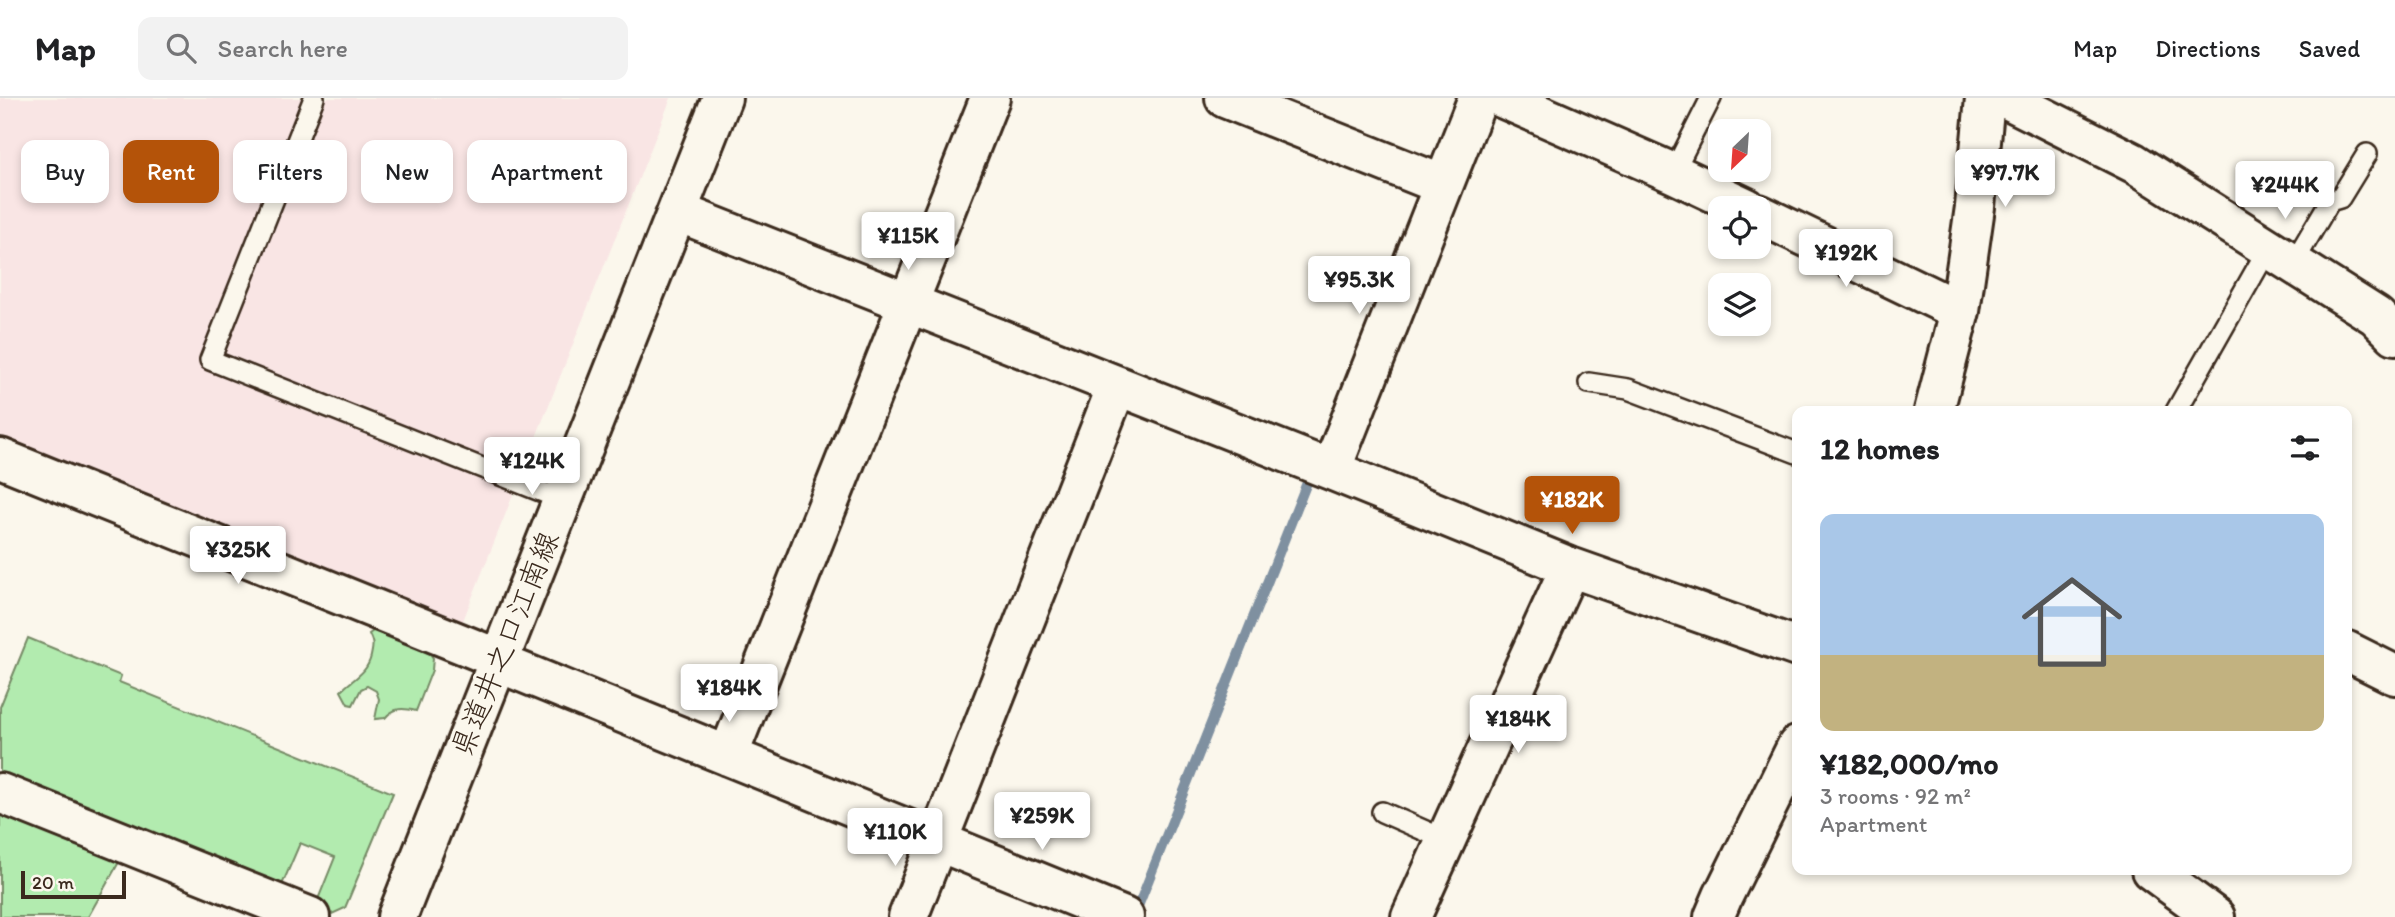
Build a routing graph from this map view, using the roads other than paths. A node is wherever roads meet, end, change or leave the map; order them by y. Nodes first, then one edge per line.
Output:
1 (314, 98) edge
2 (722, 98) edge
3 (990, 98) edge
4 (1225, 98) edge
5 (1478, 98) edge
6 (1502, 98) edge
7 (1712, 98) edge
8 (1985, 98) edge
9 (2005, 98) edge
10 (2367, 154) dead end
11 (1673, 173) junction
12 (1443, 185) junction
13 (1722, 196) edge
14 (678, 212) junction
15 (1771, 220) edge
16 (2281, 254) junction
17 (907, 303) junction
18 (1960, 311) junction
19 (2395, 335) edge
20 (1589, 383) dead end
21 (1117, 386) junction
22 (1935, 406) edge
23 (2179, 406) edge
24 (1792, 451) edge
25 (0, 458) edge
26 (1331, 470) junction
27 (563, 500) junction
28 (1570, 567) junction
29 (1792, 645) edge
30 (2352, 654) edge
31 (498, 661) junction
32 (2395, 675) edge
33 (729, 756) junction
34 (1792, 756) edge
35 (0, 793) edge
36 (1382, 812) dead end
37 (1446, 840) junction
38 (938, 841) junction
39 (2158, 875) edge
40 (310, 917) edge
41 (397, 917) edge
42 (908, 917) edge
43 (1124, 917) edge
44 (1411, 917) edge
45 (1714, 917) edge
46 (2214, 917) edge

1 - 27 lane
2 - 14 street, 県道井之口江南線
3 - 17 street
4 - 12 street
5 - 12 street
6 - 11 street
7 - 11 lane
8 - 18 street
9 - 16 street
10 - 16 lane
11 - 13 street
12 - 26 street
14 - 17 street
14 - 27 street, 県道井之口江南線
15 - 18 street
16 - 19 street
16 - 23 lane
17 - 21 street
17 - 33 street
18 - 22 street
20 - 24 lane
21 - 26 street
21 - 38 street
25 - 31 street
26 - 28 street
27 - 31 street, 県道井之口江南線
28 - 29 street
28 - 37 street
30 - 32 street
31 - 33 street
31 - 41 street, 県道井之口江南線
33 - 38 street
34 - 45 street
35 - 40 street
36 - 37 lane
37 - 44 street
38 - 42 street
38 - 43 street
39 - 46 street

